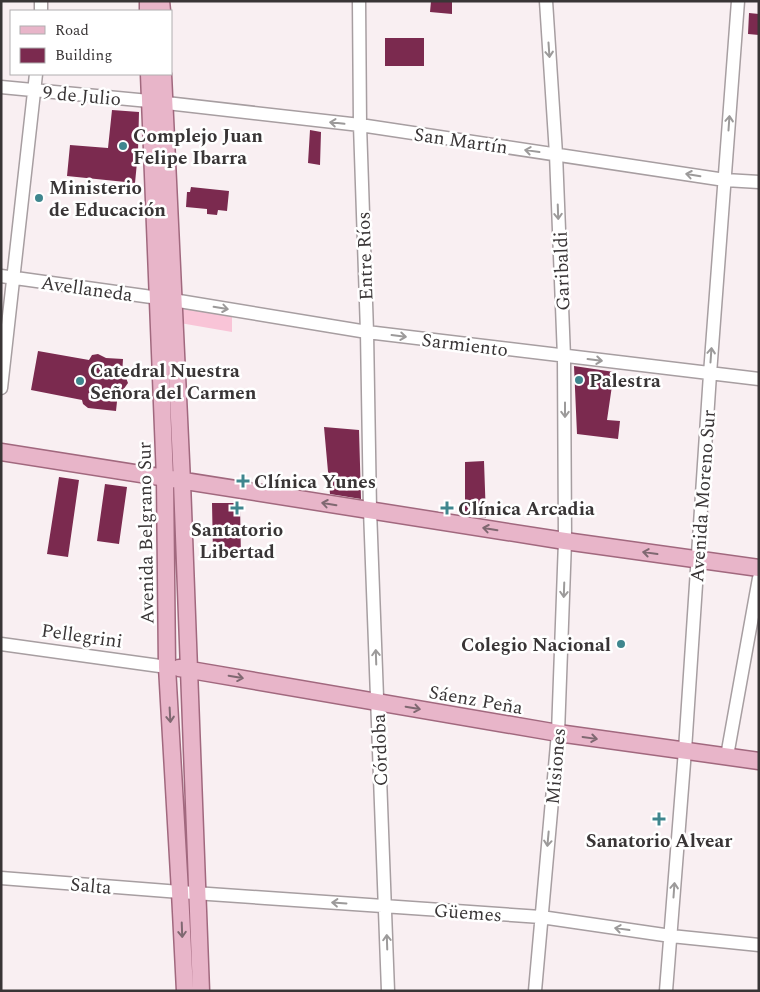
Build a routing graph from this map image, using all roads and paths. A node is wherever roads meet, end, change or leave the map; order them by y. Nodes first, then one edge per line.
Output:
1 (359, 1) edge
2 (546, 1) edge
3 (738, 1) edge
4 (36, 75) edge
5 (149, 75) edge
6 (163, 75) edge
7 (1, 87) edge
8 (35, 91) junction
9 (156, 102) junction
10 (360, 125) junction
11 (556, 154) junction
12 (725, 180) junction
13 (759, 182) edge
14 (7, 276) edge
15 (165, 299) junction
16 (367, 332) junction
17 (564, 357) junction
18 (710, 374) junction
19 (759, 379) edge
20 (1, 388) edge
21 (1, 452) edge
22 (165, 479) junction
23 (182, 482) junction
24 (370, 510) junction
25 (565, 541) junction
26 (698, 560) junction
27 (759, 568) edge
28 (759, 578) edge
29 (1, 644) edge
30 (167, 667) junction
31 (188, 668) junction
32 (378, 702) junction
33 (558, 733) junction
34 (685, 750) junction
35 (727, 756) junction
36 (759, 761) edge
37 (1, 878) edge
38 (189, 893) junction
39 (386, 907) junction
40 (540, 917) junction
41 (671, 936) junction
42 (757, 946) edge
43 (184, 991) edge
44 (201, 991) edge
45 (388, 991) edge
46 (535, 991) edge
47 (666, 991) edge

1 - 10 street, Entre Ríos
2 -> 11 street, Garibaldi
12 -> 3 street, Avenida Moreno Sur
4 - 8 street
5 - 9 main road, Avenida Belgrano Sur
6 - 9 main road, Avenida Belgrano Sur
7 - 8 street, 9 de Julio
8 - 9 street, 9 de Julio
8 - 14 street
10 -> 9 street, San Martín
9 - 15 main road, Avenida Belgrano Sur
11 -> 10 street, San Martín
10 - 16 street, Entre Ríos
12 -> 11 street, San Martín
11 -> 17 street, Garibaldi
12 - 13 street, San Martín
18 -> 12 street, Avenida Moreno Sur
14 - 15 street, Avellaneda
14 - 20 street
15 -> 16 street, Sarmiento
15 - 22 main road, Avenida Belgrano Sur
15 - 23 main road, Avenida Belgrano Sur
16 -> 17 street, Sarmiento
16 - 24 street, Entre Ríos
17 -> 18 street, Sarmiento
17 -> 25 street, Garibaldi
18 - 19 street, Sarmiento
18 - 26 street, Avenida Moreno Sur
21 - 22 main road
22 - 23 main road
22 - 30 main road, Avenida Belgrano Sur
24 -> 23 main road
23 - 31 main road, Avenida Belgrano Sur
25 -> 24 main road
32 -> 24 street, Córdoba
26 -> 25 main road
25 -> 33 street, Misiones
26 - 27 main road
26 - 34 street, Avenida Moreno Sur
28 - 35 street
29 - 30 street, Pellegrini
30 - 31 main road, Pellegrini
30 -> 38 main road, Avenida Belgrano Sur
31 -> 32 main road, Sáenz Peña
31 - 38 main road, Avenida Belgrano Sur
32 -> 33 main road, Sáenz Peña
32 - 39 street, Córdoba
33 -> 34 main road, Sáenz Peña
33 -> 40 street, Misiones
34 - 35 main road, Sáenz Peña
41 -> 34 street, Avenida Moreno Sur
35 - 36 main road, Sáenz Peña
37 - 38 street, Salta
39 -> 38 street, Güemes
38 -> 43 main road, Avenida Belgrano Sur
38 - 44 main road, Avenida Belgrano Sur
39 - 40 street, Güemes
45 -> 39 street, Córdoba
41 -> 40 street, Güemes
40 - 46 street, Misiones
41 - 42 street, Güemes
41 - 47 street, Avenida Moreno Sur

